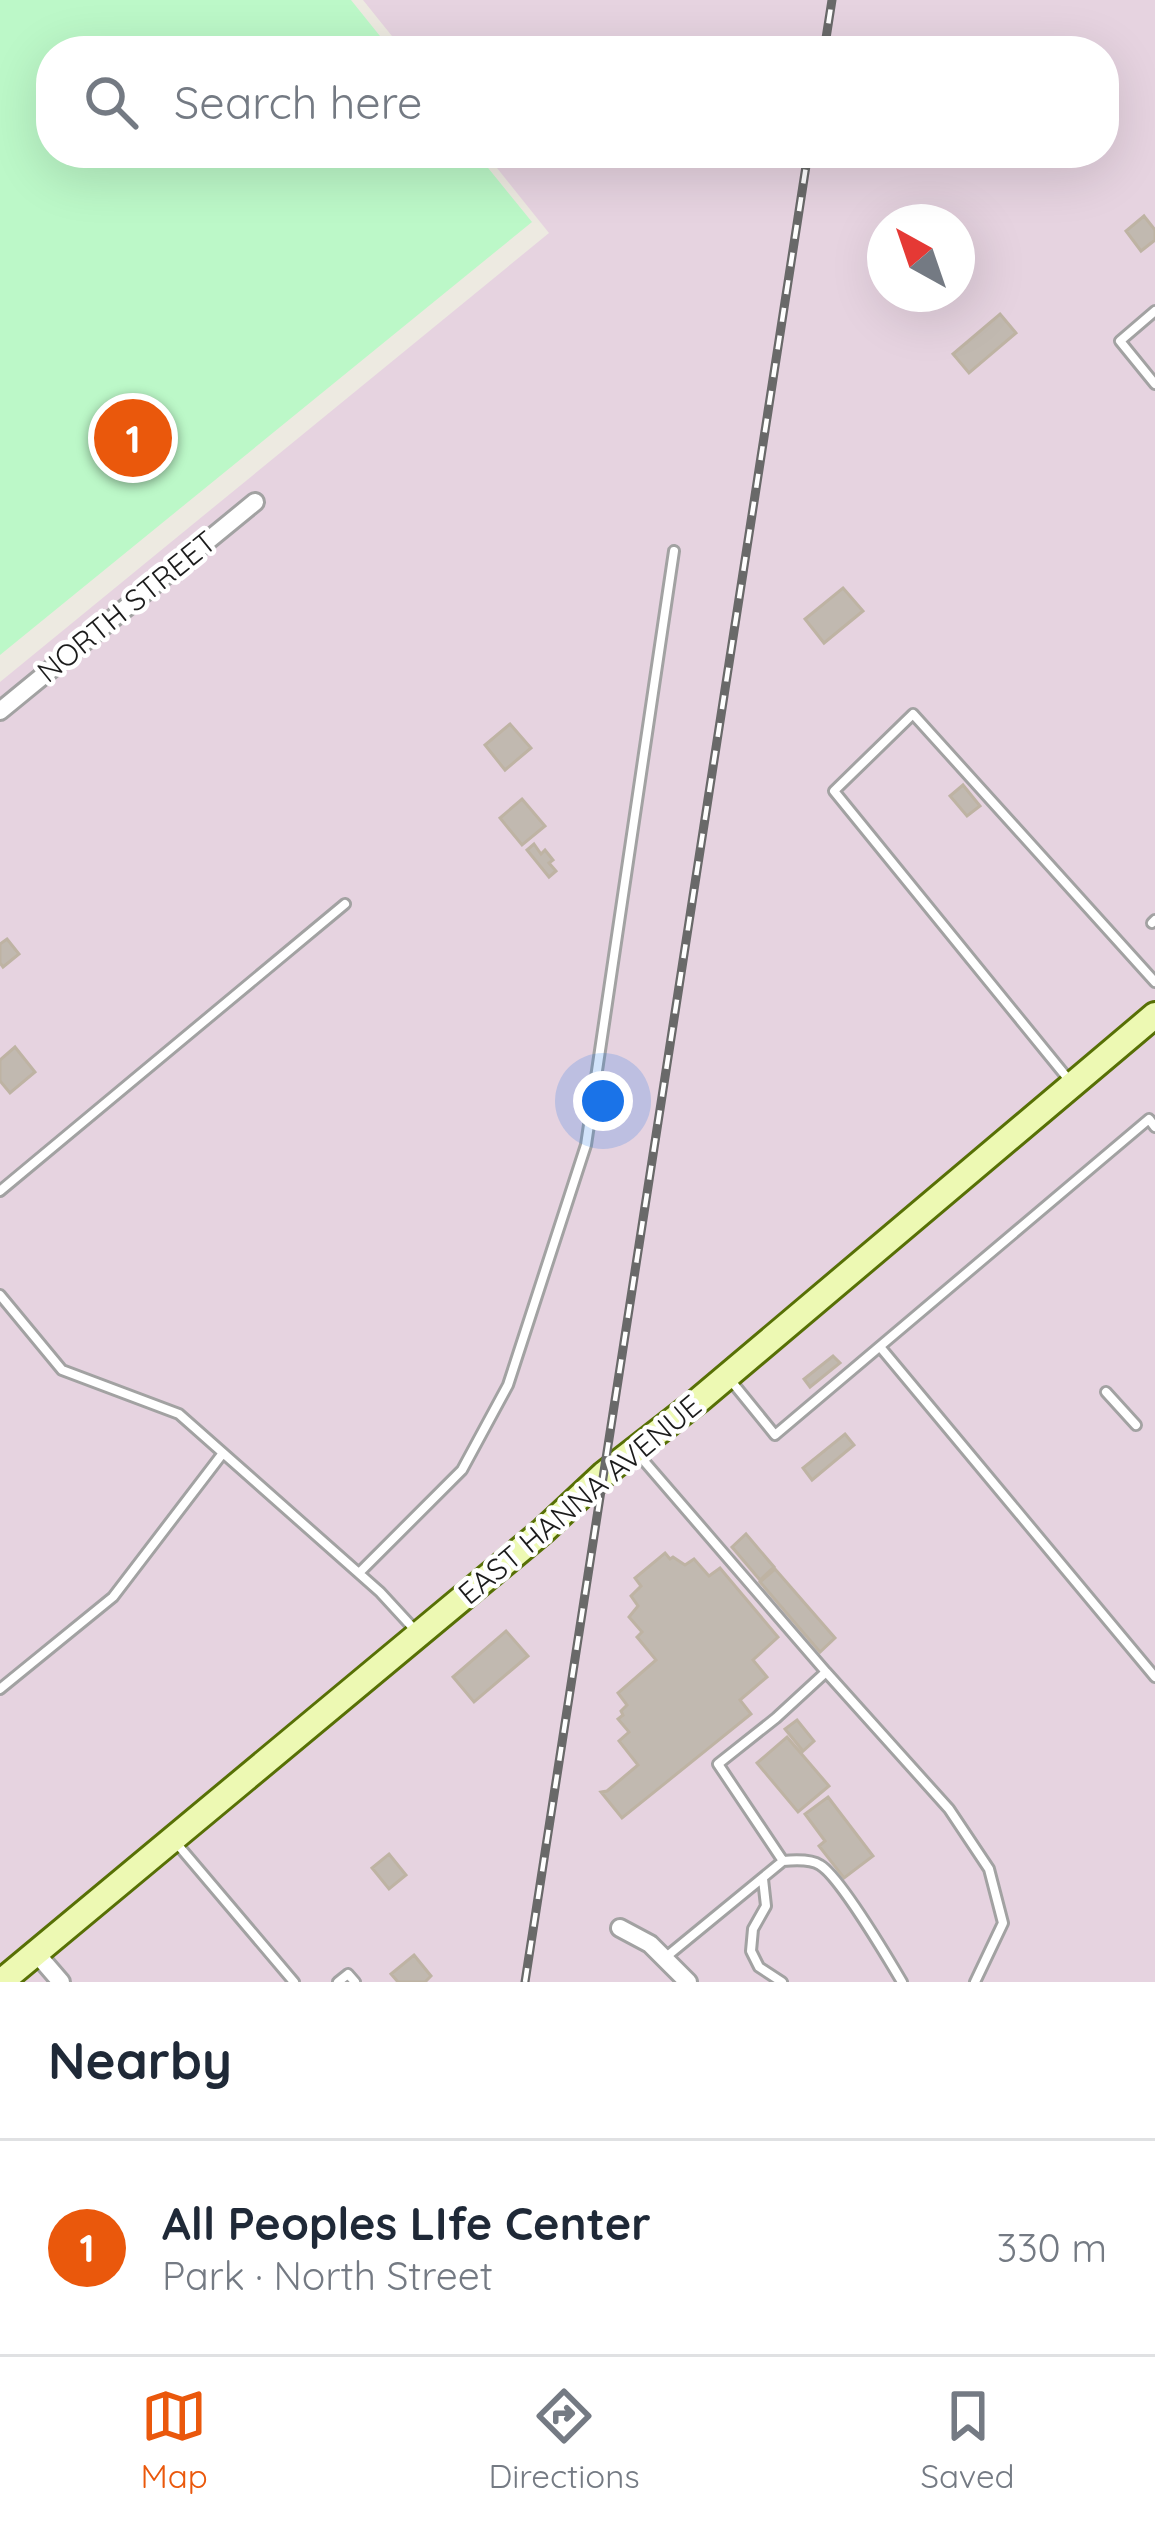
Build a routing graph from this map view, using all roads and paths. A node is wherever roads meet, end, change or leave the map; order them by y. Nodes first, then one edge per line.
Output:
1 (1155, 311) edge
2 (1155, 384) edge
3 (255, 502) dead end
4 (674, 551) dead end
5 (0, 711) edge
6 (345, 904) dead end
7 (1155, 982) edge
8 (1155, 1015) edge
9 (1072, 1085) junction
10 (1155, 1127) edge
11 (0, 1191) edge
12 (0, 1295) edge
13 (880, 1348) junction
14 (727, 1376) junction
15 (1106, 1392) dead end
16 (1136, 1425) dead end
17 (634, 1450) junction
18 (223, 1453) junction
19 (358, 1573) junction
20 (419, 1634) junction
21 (826, 1672) junction
22 (1155, 1677) edge
23 (0, 1689) edge
24 (173, 1839) junction
25 (783, 1861) junction
26 (763, 1878) junction
27 (620, 1928) dead end
28 (37, 1953) junction
29 (665, 1958) junction
30 (1, 1982) edge
31 (61, 1982) edge
32 (293, 1982) edge
33 (338, 1982) edge
34 (355, 1982) edge
35 (688, 1982) edge
36 (782, 1982) edge
37 (902, 1982) edge
38 (975, 1982) edge

1 - 2 lane
3 - 5 street, NORTH STREET
4 - 19 lane
6 - 11 lane
7 - 9 lane
8 - 9 street, EAST HANNA AVENUE
9 - 14 street, EAST HANNA AVENUE
10 - 13 lane
12 - 18 lane
13 - 14 lane
13 - 22 lane
14 - 17 street, EAST HANNA AVENUE
15 - 16 lane
17 - 20 street, EAST HANNA AVENUE
17 - 21 lane
18 - 19 lane
18 - 23 lane
19 - 20 lane
20 - 24 street, EAST HANNA AVENUE
21 - 25 lane
21 - 38 lane
24 - 28 street, EAST HANNA AVENUE
24 - 32 lane
25 - 26 lane
25 - 37 lane
26 - 29 lane
26 - 36 lane
27 - 29 street
28 - 30 street, EAST HANNA AVENUE
28 - 31 street
29 - 35 street
33 - 34 lane

